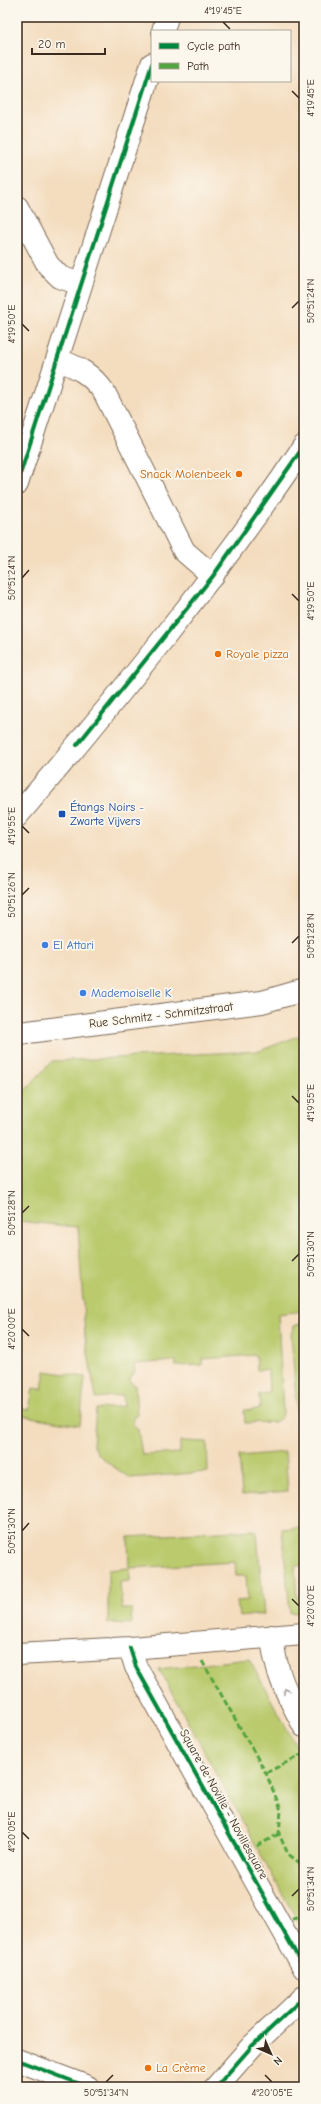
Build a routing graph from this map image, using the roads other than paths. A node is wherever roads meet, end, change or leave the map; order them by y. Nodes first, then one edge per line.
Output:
1 (167, 17) edge
2 (163, 30) edge
3 (151, 67) edge
4 (17, 207) edge
5 (80, 284) junction
6 (58, 360) junction
7 (303, 450) edge
8 (17, 484) edge
9 (213, 576) junction
10 (17, 816) edge
11 (304, 990) edge
12 (18, 1038) edge
13 (304, 1634) edge
14 (272, 1636) junction
15 (130, 1648) junction
16 (17, 1654) edge
17 (304, 1726) edge
18 (304, 1968) edge
19 (304, 1997) edge
20 (17, 2060) edge
21 (88, 2087) edge
22 (216, 2087) edge

1 - 2 street
3 - 5 street
4 - 5 street
5 - 6 street
6 - 8 street
6 - 9 street
7 - 9 street
9 - 10 street
11 - 12 street, Rue Schmitz - Schmitzstraat
13 - 14 street
14 - 15 street
17 -> 14 street
15 - 16 street
15 - 18 street, Square de Noville - Novillesquare
19 - 22 street
20 - 21 street

